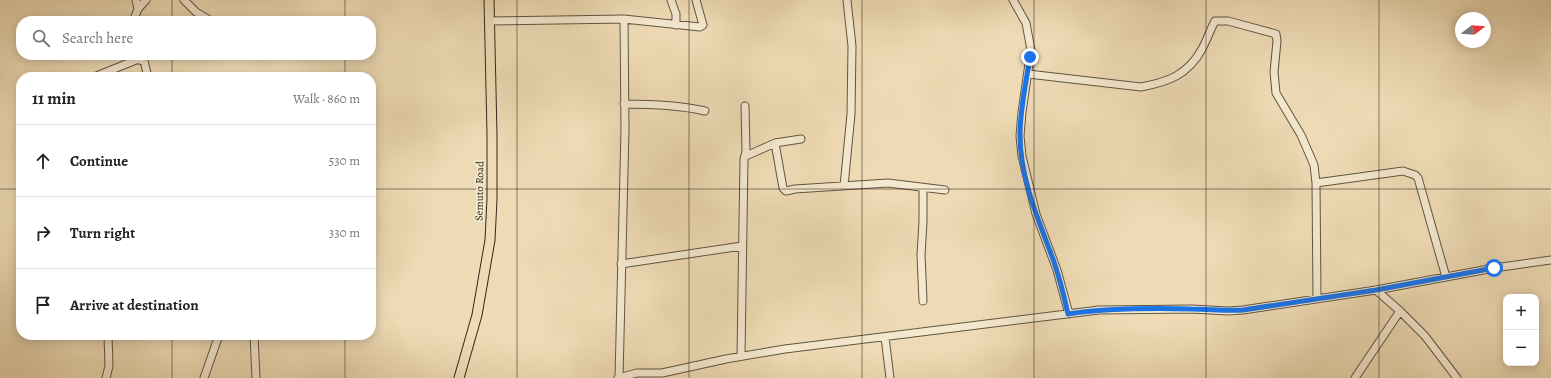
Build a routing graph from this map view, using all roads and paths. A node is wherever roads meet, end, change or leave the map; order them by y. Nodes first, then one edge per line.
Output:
1 (136, 0) edge
2 (146, 0) edge
3 (184, 0) edge
4 (489, 0) edge
5 (671, 0) edge
6 (696, 0) edge
7 (847, 0) edge
8 (1013, 0) edge
9 (138, 9) junction
10 (135, 16) edge
11 (203, 16) edge
12 (624, 19) junction
13 (489, 21) junction
14 (676, 25) junction
15 (136, 60) joint
16 (106, 72) edge
17 (147, 72) edge
18 (1028, 74) junction
19 (624, 104) junction
20 (745, 106) dead end
21 (705, 111) dead end
22 (801, 139) dead end
23 (775, 143) junction
24 (746, 156) junction
25 (1316, 183) junction
26 (844, 186) junction
27 (922, 188) junction
28 (945, 190) dead end
29 (742, 246) junction
30 (1551, 260) edge
31 (621, 264) junction
32 (1446, 277) junction
33 (1376, 290) junction
34 (1317, 298) junction
35 (923, 301) dead end
36 (1400, 311) junction
37 (1068, 314) junction
38 (885, 337) junction
39 (108, 340) edge
40 (217, 340) edge
41 (254, 340) edge
42 (741, 356) junction
43 (677, 370) junction
44 (106, 378) edge
45 (204, 378) edge
46 (256, 378) edge
47 (459, 378) edge
48 (619, 378) edge
49 (673, 378) edge
50 (890, 378) edge
51 (1355, 378) edge
52 (1457, 378) edge

1 - 9 street
2 - 9 street
3 - 11 street
4 - 13 main road, Semuto Road
5 - 14 street
6 - 14 street
7 - 26 street
8 - 18 street
9 - 10 street
12 - 13 street
12 - 14 street
12 - 19 street
13 - 47 main road, Semuto Road
15 - 16 street
15 - 17 street
18 - 25 street
18 - 37 street
19 - 21 street
19 - 31 street
20 - 24 street
22 - 23 street
23 - 24 street
23 - 26 street
24 - 29 street
25 - 32 street
25 - 34 street
26 - 27 street
27 - 28 street
27 - 35 street
29 - 31 street
29 - 42 street
30 - 32 street
31 - 48 street
32 - 33 street
33 - 34 street
33 - 36 street
34 - 37 street
36 - 51 street
36 - 52 street
37 - 38 street
38 - 42 street
38 - 50 street
39 - 44 street
40 - 45 street
41 - 46 street
42 - 43 street
43 - 48 street
43 - 49 street

